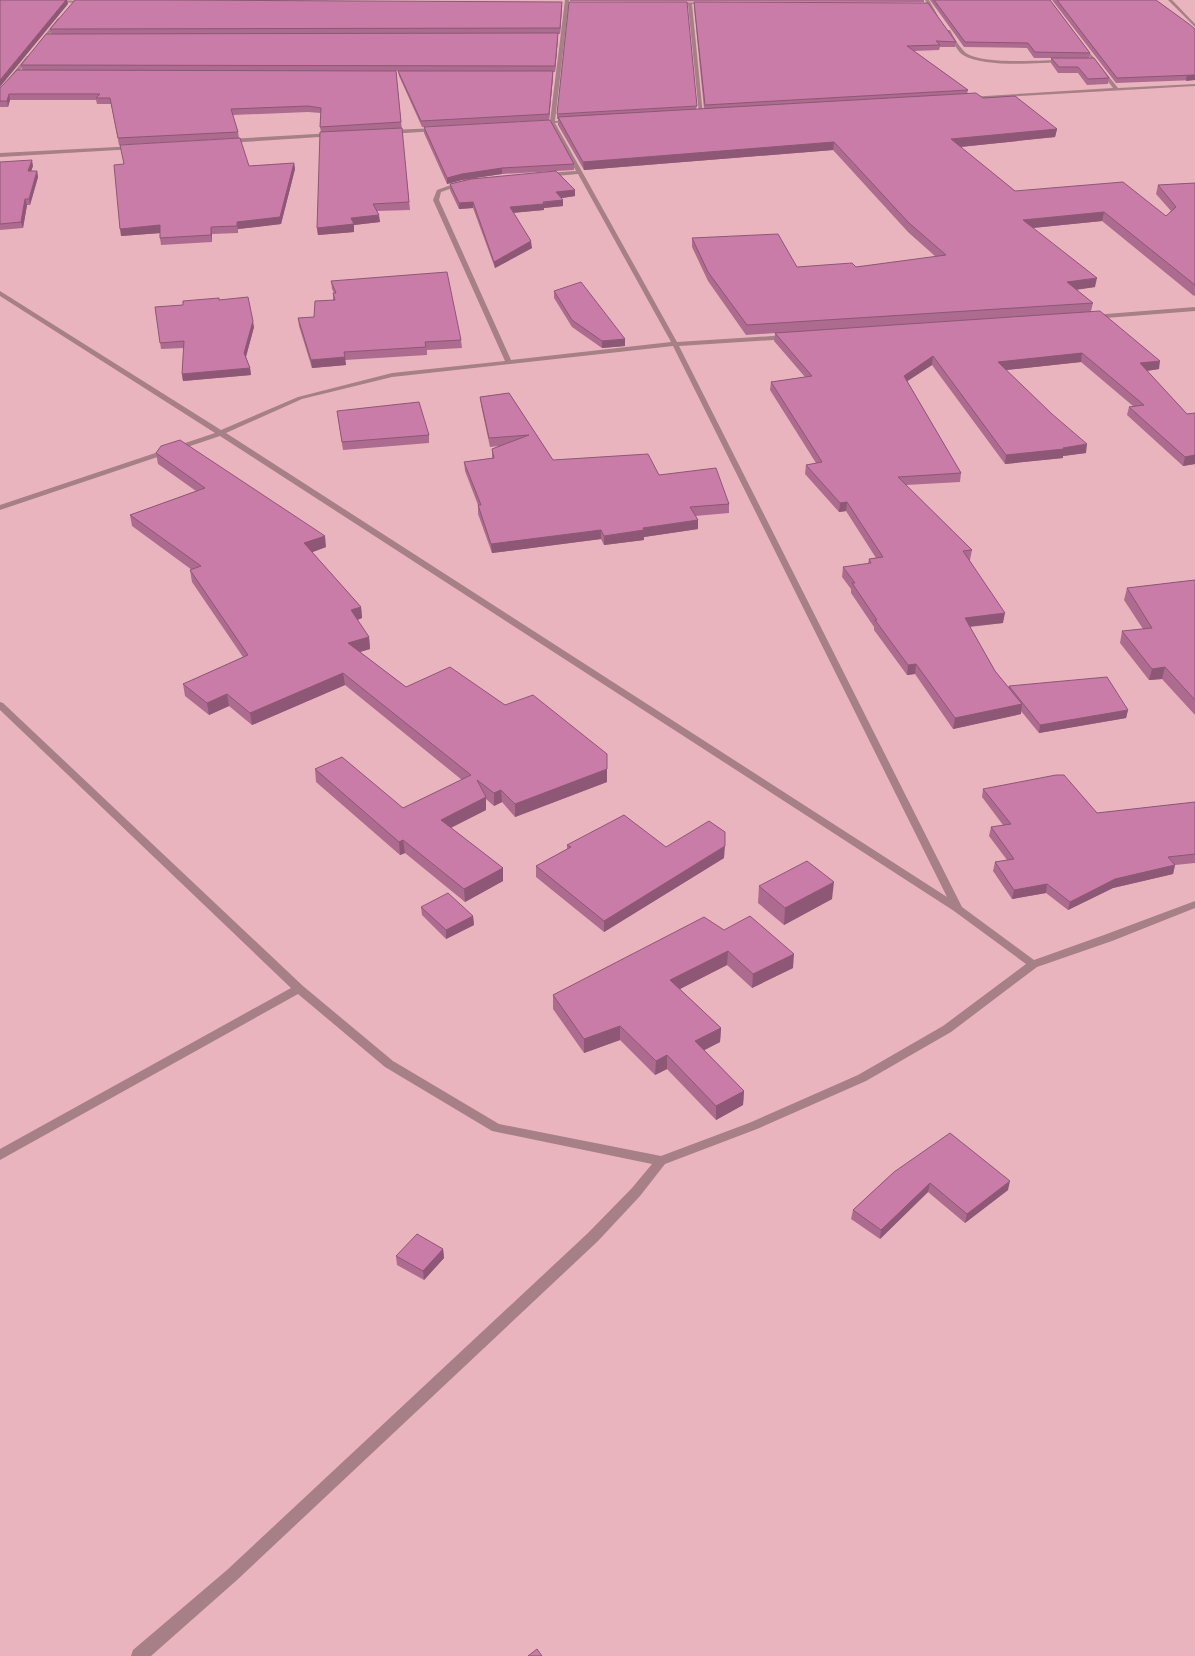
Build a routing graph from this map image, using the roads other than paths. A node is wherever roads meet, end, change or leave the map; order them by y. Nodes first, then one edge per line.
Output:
1 (927, 0) edge
2 (1170, 0) edge
3 (44, 1) edge
4 (74, 1) edge
5 (89, 2) edge
6 (567, 2) edge
7 (558, 3) edge
8 (574, 3) edge
9 (667, 3) edge
10 (690, 3) junction
11 (714, 4) edge
12 (922, 5) edge
13 (929, 5) junction
14 (69, 7) edge
15 (64, 13) edge
16 (938, 17) edge
17 (1195, 26) edge
18 (947, 29) edge
19 (555, 36) edge
20 (563, 36) junction
21 (45, 37) junction
22 (53, 37) edge
23 (1077, 37) edge
24 (35, 49) edge
25 (30, 55) edge
26 (1072, 61) edge
27 (1088, 61) edge
28 (1096, 61) junction
29 (16, 73) junction
30 (24, 73) edge
31 (550, 74) edge
32 (558, 74) junction
33 (1195, 86) edge
34 (1117, 90) junction
35 (0, 92) edge
36 (960, 99) edge
37 (709, 113) edge
38 (693, 114) edge
39 (701, 114) junction
40 (576, 121) edge
41 (552, 122) junction
42 (536, 123) edge
43 (441, 129) edge
44 (385, 132) edge
45 (338, 135) edge
46 (219, 142) edge
47 (141, 146) edge
48 (0, 155) edge
49 (580, 172) junction
50 (541, 175) edge
51 (471, 181) edge
52 (0, 294) edge
53 (1195, 309) edge
54 (1085, 318) edge
55 (793, 337) edge
56 (675, 344) junction
57 (509, 362) junction
58 (221, 433) junction
59 (0, 508) edge
60 (0, 705) edge
61 (1195, 904) edge
62 (958, 908) junction
63 (1033, 964) junction
64 (299, 989) junction
65 (0, 1155) edge
66 (661, 1161) junction
67 (139, 1656) edge

1 - 13 street
2 - 17 street
3 - 4 street
4 - 5 street
4 - 14 street
6 - 7 street
6 - 8 street
6 - 20 street
9 - 10 street
10 - 11 street
10 - 39 street
12 - 13 street
13 - 16 street
15 - 21 street
18 - 26 street
19 - 20 street
20 - 32 street
21 - 22 street
21 - 24 street
23 - 28 street
25 - 29 street
27 - 28 street
28 - 34 street
29 - 30 street
29 - 35 street
31 - 32 street
32 - 41 street
33 - 34 street
34 - 36 street
37 - 39 street
38 - 39 street
40 - 41 street
41 - 42 street
41 - 49 street
43 - 44 street
45 - 46 street
47 - 48 street
49 - 50 street
49 - 56 street
51 - 57 street
52 - 58 street
53 - 54 street
55 - 56 street
56 - 57 street
56 - 62 street
57 - 58 street
58 - 59 street
58 - 62 street
60 - 64 street
61 - 63 street
62 - 63 street
63 - 66 street
64 - 65 street
64 - 66 street
66 - 67 street

